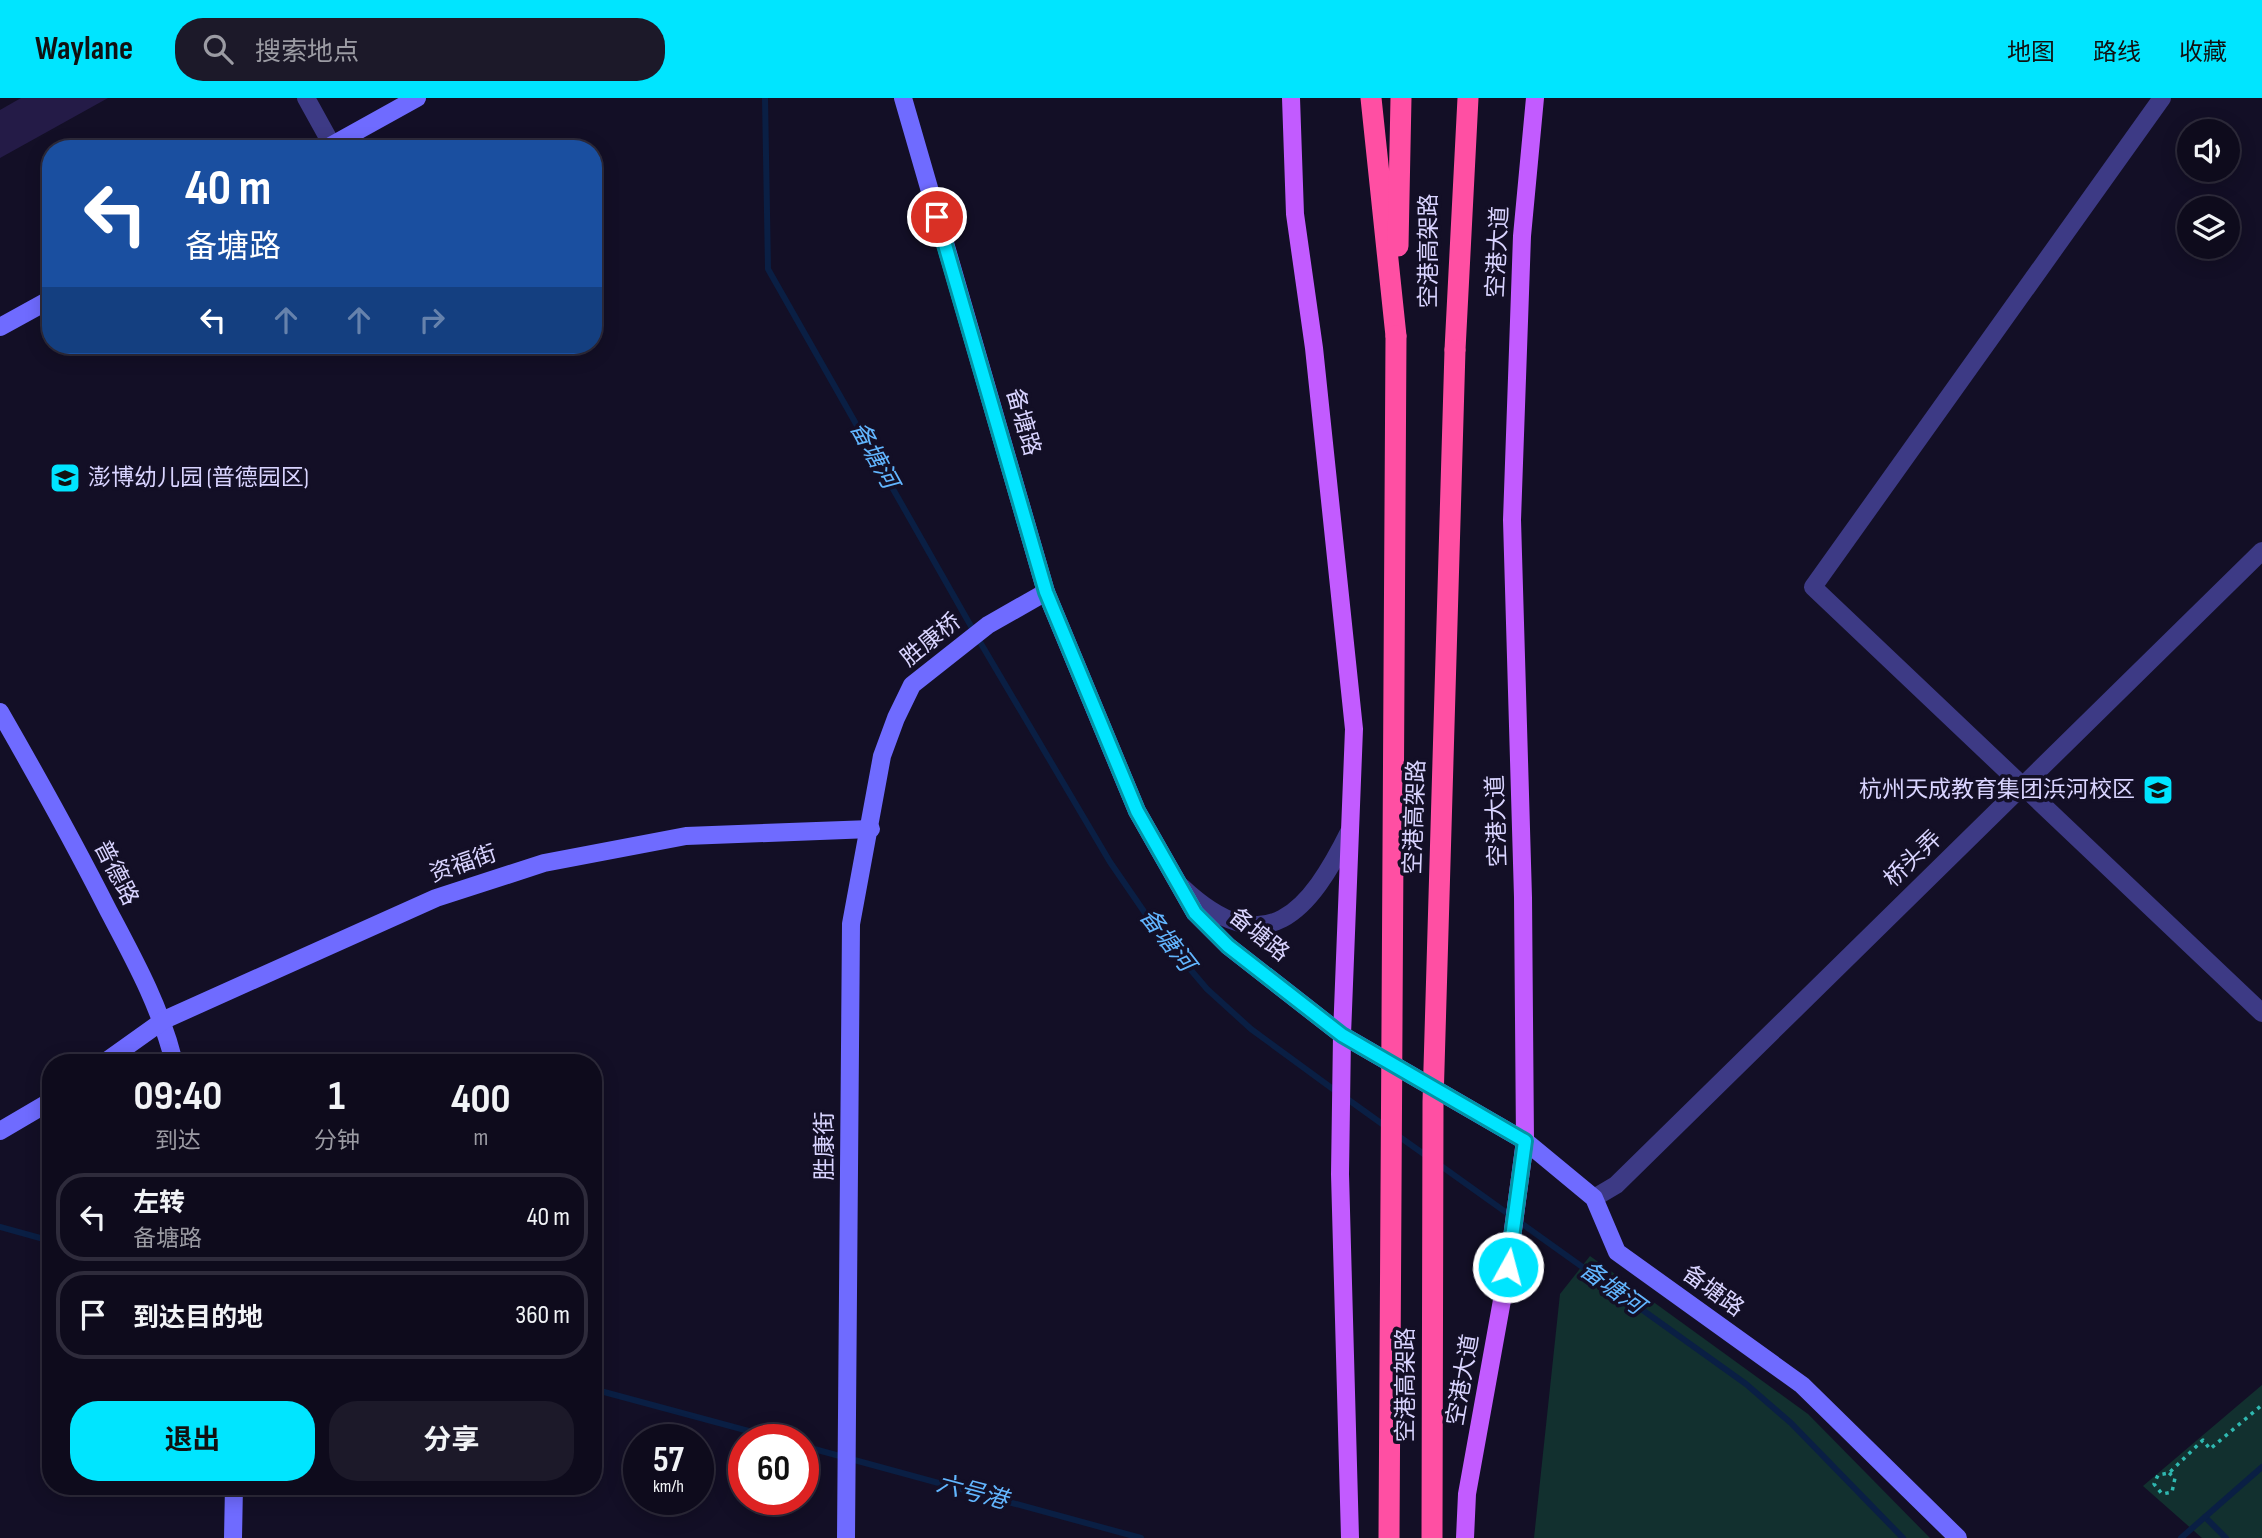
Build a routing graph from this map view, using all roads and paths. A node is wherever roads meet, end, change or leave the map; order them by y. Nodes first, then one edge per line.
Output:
1 (306, 98) edge
2 (417, 98) edge
3 (902, 98) edge
4 (1291, 98) edge
5 (1371, 98) edge
6 (1401, 98) edge
7 (1457, 98) edge
8 (1468, 98) edge
9 (1535, 98) edge
10 (2162, 98) edge
11 (326, 140) edge
12 (342, 140) edge
13 (42, 304) edge
14 (0, 327) edge
15 (1396, 336) junction
16 (1455, 350) junction
17 (2262, 551) edge
18 (1046, 592) junction
19 (0, 712) edge
20 (882, 757) joint
21 (2024, 785) junction
22 (871, 829) junction
23 (1350, 830) junction
24 (1173, 878) junction
25 (2262, 1013) edge
26 (164, 1020) junction
27 (1342, 1035) junction
28 (116, 1054) edge
29 (172, 1054) edge
30 (42, 1106) edge
31 (0, 1131) edge
32 (1525, 1141) junction
33 (1594, 1198) junction
34 (2262, 1405) edge
35 (2169, 1473) junction
36 (234, 1495) edge
37 (233, 1538) edge
38 (846, 1538) edge
39 (1350, 1538) edge
40 (1389, 1538) edge
41 (1432, 1538) edge
42 (1465, 1538) edge
43 (1958, 1538) edge

1 - 11 street
2 - 12 street
3 - 18 street, 备塘路
4 - 23 main road
5 - 15 highway
6 - 15 highway, 空港高架路
7 - 16 highway, 空港高架路
8 - 16 highway
9 - 32 main road, 空港大道
10 - 21 street
13 - 14 street
15 - 40 highway, 空港高架路, bridge
16 - 41 highway, 空港高架路, bridge
17 - 21 street, 桥头弄
18 - 20 street, 胜康桥
18 - 24 street, 备塘路
19 - 26 street, 普德路
20 - 22 street, 胜康街
21 - 25 street
21 - 33 street, 桥头弄
22 - 26 street, 资福街
22 - 38 street, 胜康街
23 - 24 street
23 - 27 main road
24 - 27 street, 备塘路
26 - 28 street, 资福街
26 - 29 street, 普德路
27 - 32 street, 备塘路
27 - 39 main road
30 - 31 street
32 - 33 street, 备塘路
32 - 42 main road, 空港大道
33 - 43 street, 备塘路
34 - 35 path
35 - 35 path
36 - 37 street

